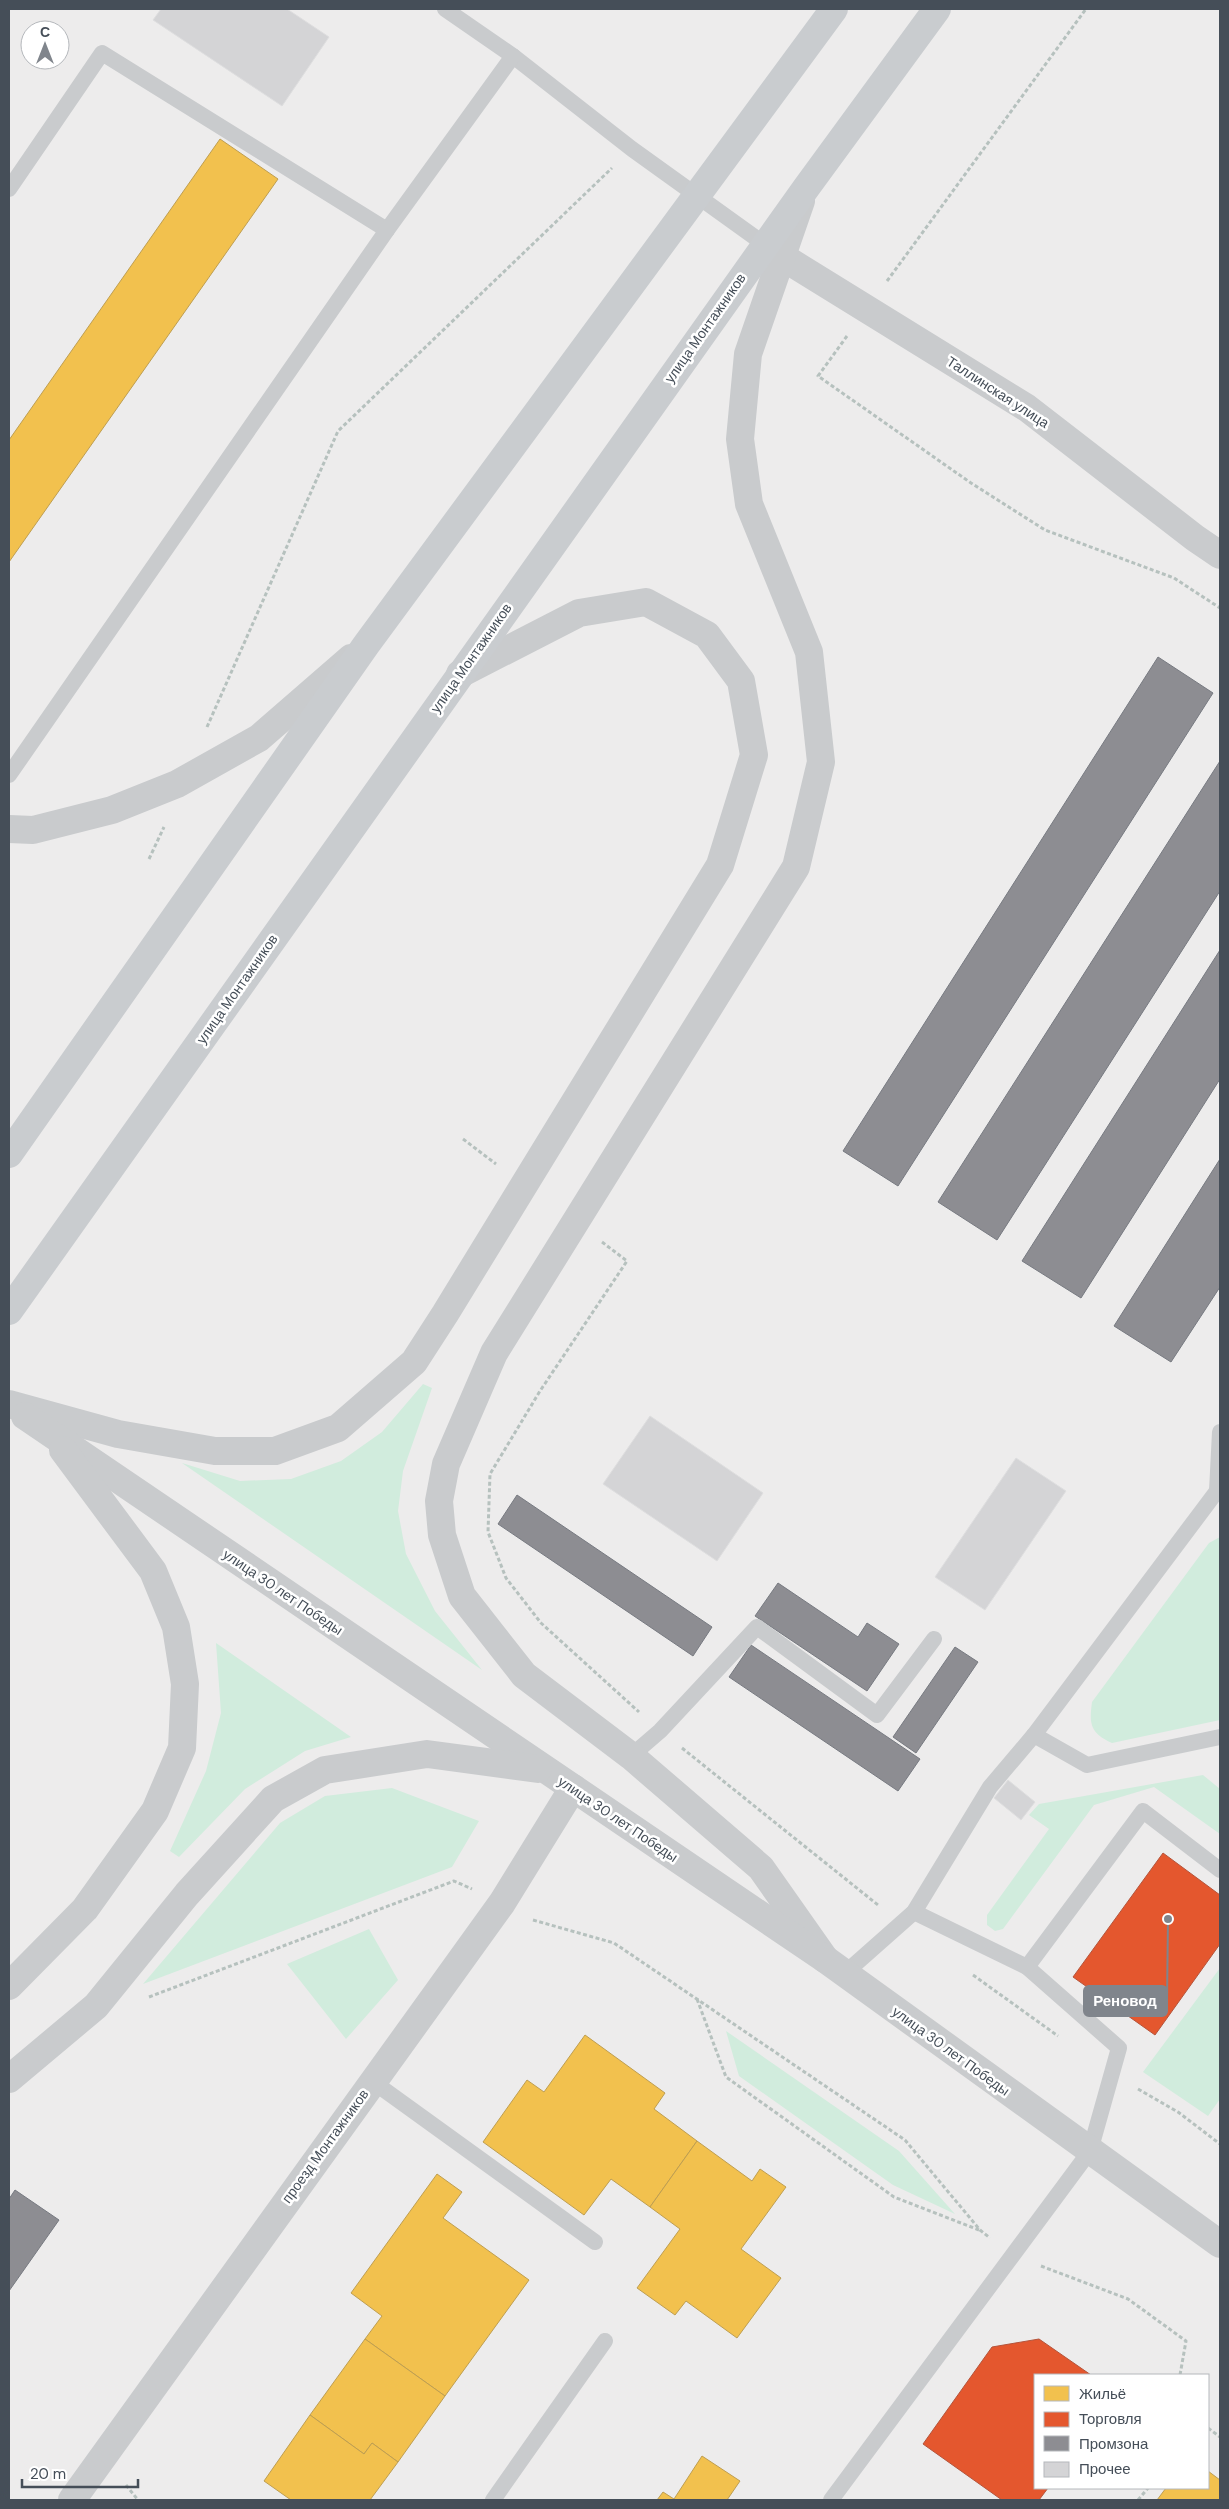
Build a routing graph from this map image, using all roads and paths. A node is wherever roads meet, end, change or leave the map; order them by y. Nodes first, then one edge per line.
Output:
1 (445, 9) edge
2 (834, 9) edge
3 (937, 9) edge
4 (1086, 9) edge
5 (513, 56) junction
6 (632, 149) junction
7 (806, 188) junction
8 (9, 189) edge
9 (387, 230) junction
10 (789, 261) joint
11 (882, 288) dead end
12 (853, 328) dead end
13 (1220, 554) edge
14 (1220, 608) edge
15 (366, 645) junction
16 (460, 674) junction
17 (206, 732) dead end
18 (9, 775) edge
19 (166, 822) dead end
20 (9, 829) edge
21 (150, 859) dead end
22 (9, 1154) edge
23 (9, 1311) edge
24 (9, 1405) edge
25 (1220, 1432) edge
26 (50, 1433) junction
27 (1219, 1492) edge
28 (934, 1639) dead end
29 (1034, 1736) junction
30 (1220, 1737) edge
31 (631, 1756) junction
32 (543, 1770) junction
33 (573, 1788) junction
34 (1220, 1870) edge
35 (502, 1903) junction
36 (914, 1912) junction
37 (834, 1966) junction
38 (1027, 1967) junction
39 (9, 1986) edge
40 (145, 1998) dead end
41 (697, 1998) junction
42 (9, 2079) edge
43 (372, 2081) junction
44 (1090, 2151) junction
45 (980, 2230) junction
46 (595, 2242) dead end
47 (1220, 2244) edge
48 (1011, 2255) junction
49 (605, 2341) dead end
50 (1180, 2374) edge
51 (1209, 2429) edge
52 (1220, 2437) edge
53 (1147, 2489) edge
54 (72, 2500) edge
55 (493, 2500) edge
56 (831, 2500) edge
57 (1138, 2500) edge

1 - 5 lane
2 - 15 main road
3 - 7 main road, улица Монтажников
4 - 11 path
5 - 6 lane
5 - 9 lane
6 - 10 lane
6 - 17 path
7 - 16 main road, улица Монтажников
7 - 31 street
8 - 9 lane
9 - 18 lane
10 - 13 street, Таллинская улица
12 - 14 path
15 - 20 street
15 - 22 main road
16 - 23 main road, улица Монтажников
16 - 24 street
19 - 21 path
24 - 26 street, улица 30 лет Победы
25 - 27 lane
26 - 32 street, улица 30 лет Победы
26 - 39 street
27 - 29 lane
28 - 31 lane
29 - 30 lane
29 - 36 lane
31 - 37 street
32 - 33 street, улица 30 лет Победы
32 - 42 street
33 - 35 street, проезд Монтажников
33 - 37 street, улица 30 лет Победы
34 - 38 lane
35 - 40 path
35 - 41 path
35 - 43 street, проезд Монтажников
36 - 37 lane
36 - 38 lane
37 - 44 street, улица 30 лет Победы
38 - 44 lane
41 - 45 path
41 - 45 path
43 - 46 lane
43 - 54 street, проезд Монтажников
44 - 47 street, улица 30 лет Победы
44 - 48 lane
45 - 48 path
48 - 50 path
48 - 56 lane
49 - 55 lane
51 - 52 path
53 - 57 path

